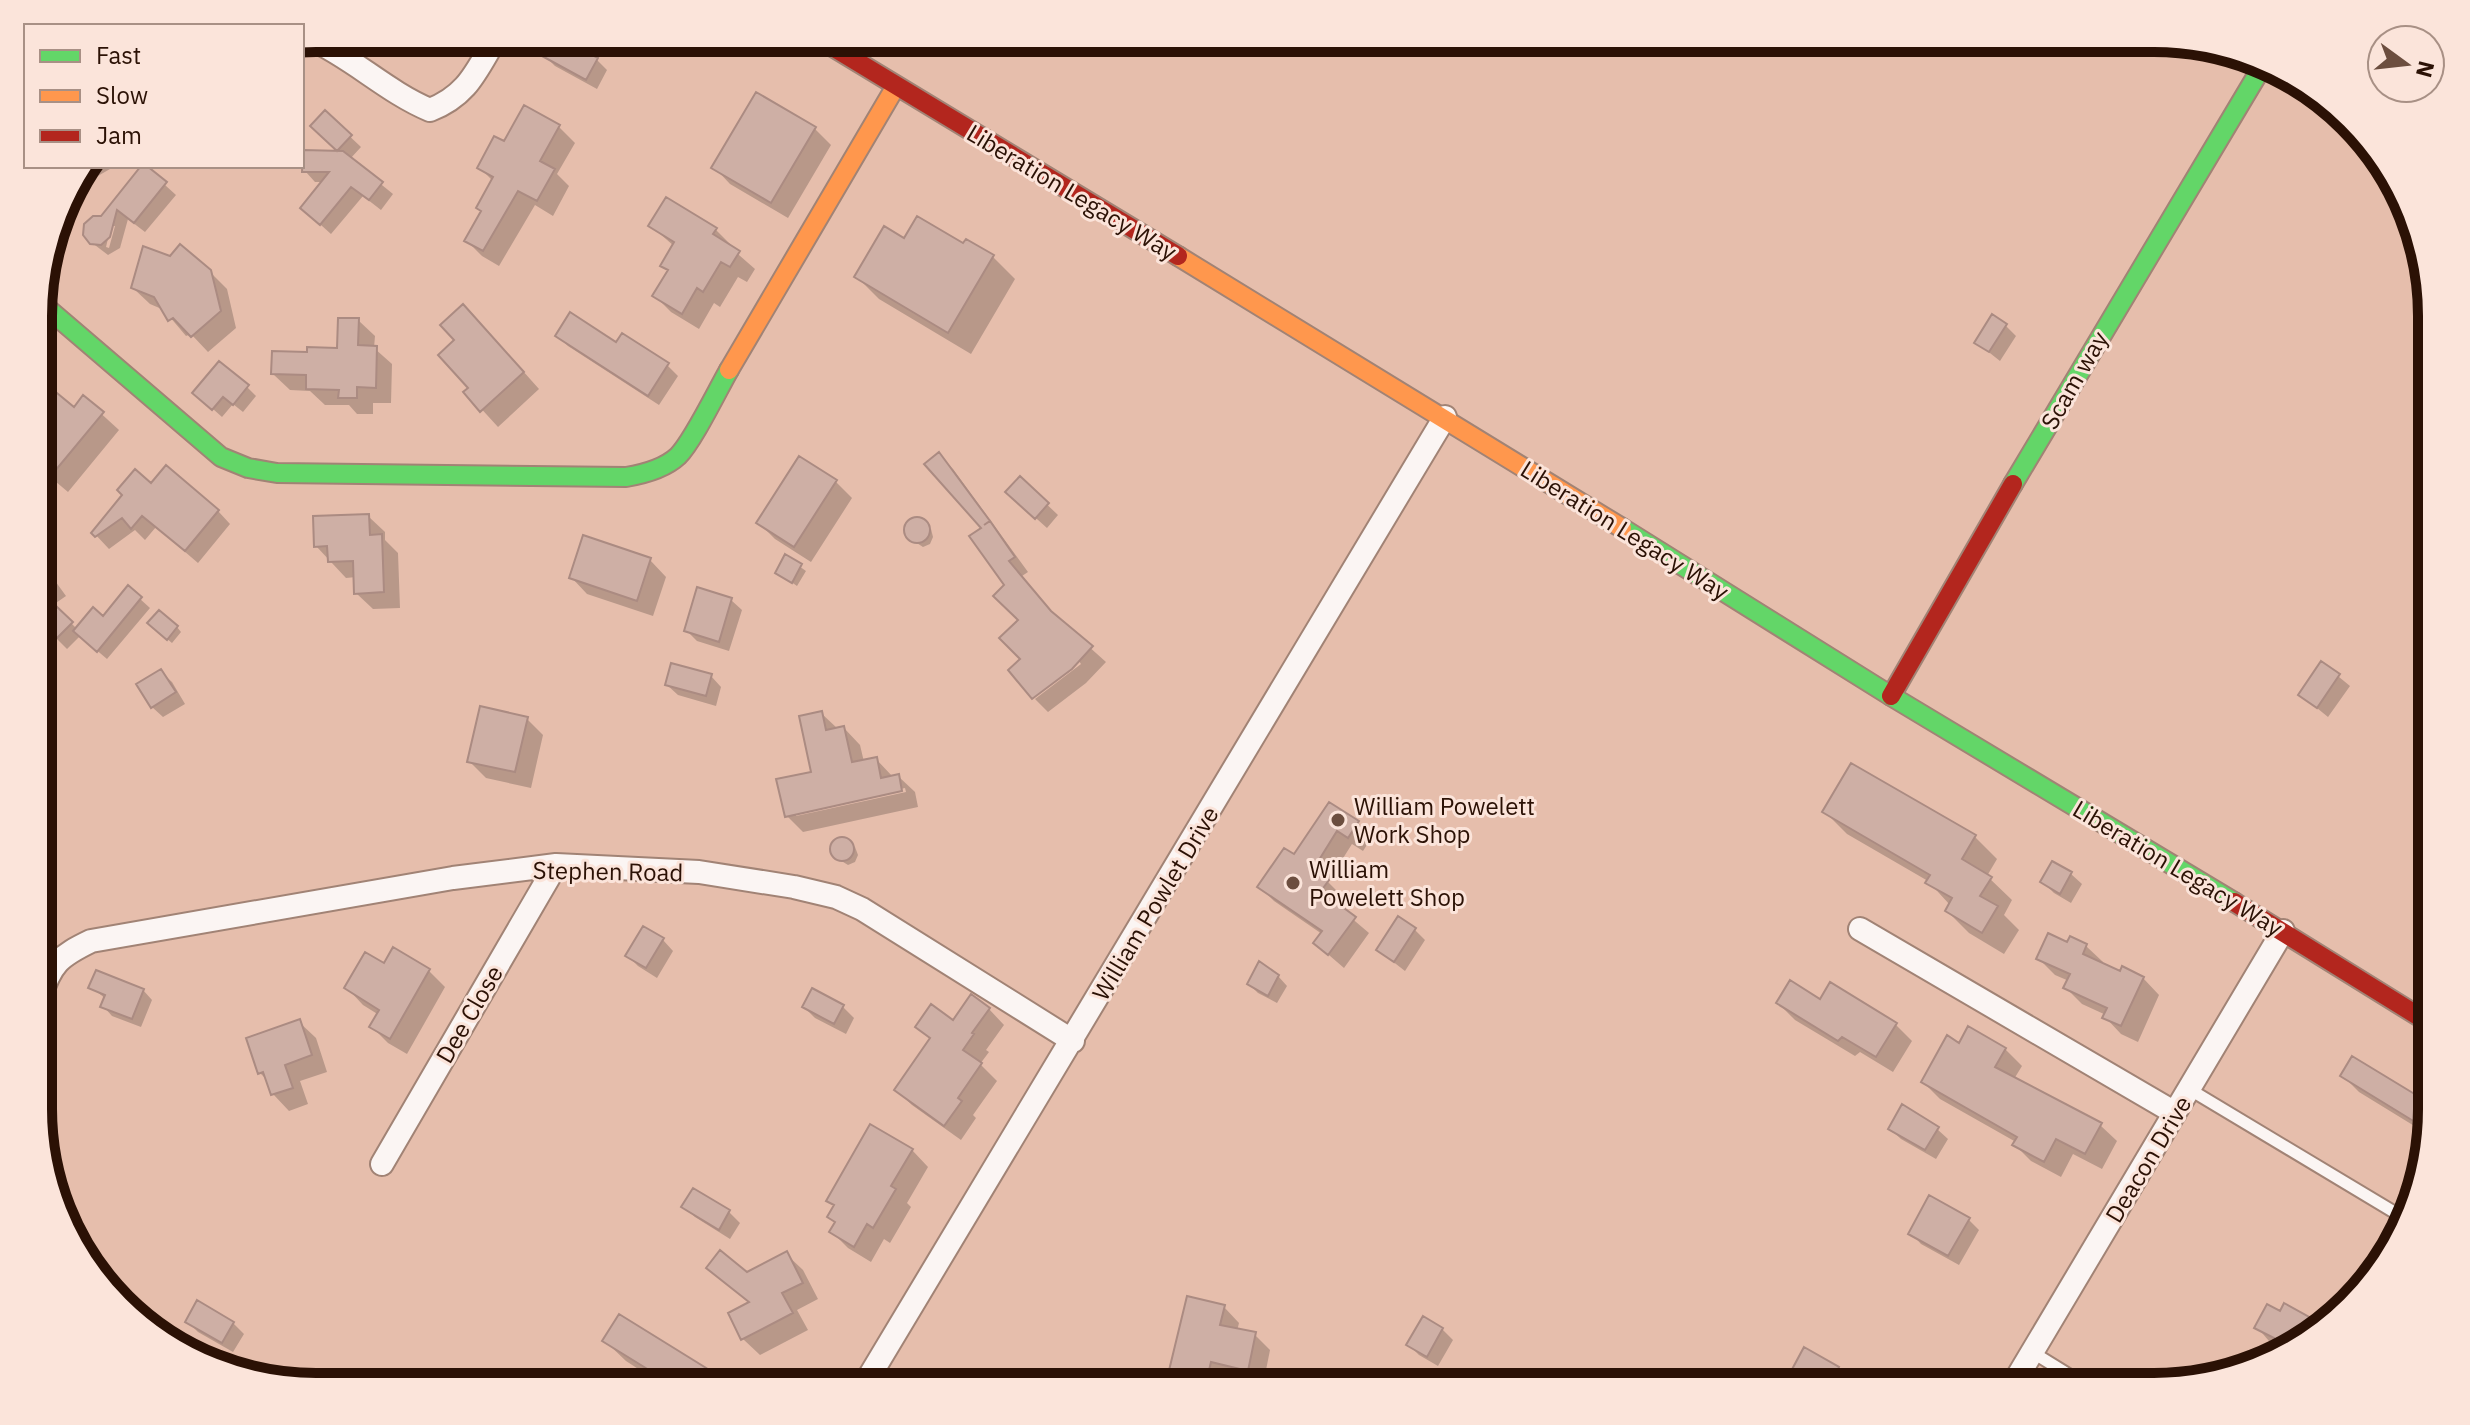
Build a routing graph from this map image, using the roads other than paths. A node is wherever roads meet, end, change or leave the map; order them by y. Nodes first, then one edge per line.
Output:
1 (338, 53) edge
2 (487, 53) edge
3 (842, 53) edge
4 (2258, 73) edge
5 (896, 86) junction
6 (52, 312) edge
7 (1445, 417) junction
8 (1891, 696) junction
9 (556, 865) junction
10 (1860, 929) dead end
11 (2283, 931) junction
12 (52, 971) edge
13 (2417, 1015) edge
14 (1073, 1041) junction
15 (2189, 1089) junction
16 (2175, 1113) junction
17 (382, 1164) dead end
18 (2396, 1213) edge
19 (2032, 1352) junction
20 (2020, 1372) edge
21 (2064, 1372) edge
22 (872, 1373) edge

1 - 2 street
3 - 5 main road, Liberation Legacy Way
4 - 8 main road, Scam way
5 - 6 main road
5 - 7 main road, Liberation Legacy Way
7 - 8 main road, Liberation Legacy Way
7 - 14 street, William Powlet Drive
8 - 11 main road, Liberation Legacy Way
9 - 12 street, Stephen Road
9 - 14 street, Stephen Road
9 - 17 street, Dee Close
10 - 16 street
11 - 13 main road, Liberation Legacy Way
11 - 15 street, Deacon Drive
14 - 22 street, William Powlet Drive
15 - 16 street, Deacon Drive
15 - 18 lane
16 - 19 street, Deacon Drive
19 - 20 street, Deacon Drive
19 - 21 lane

